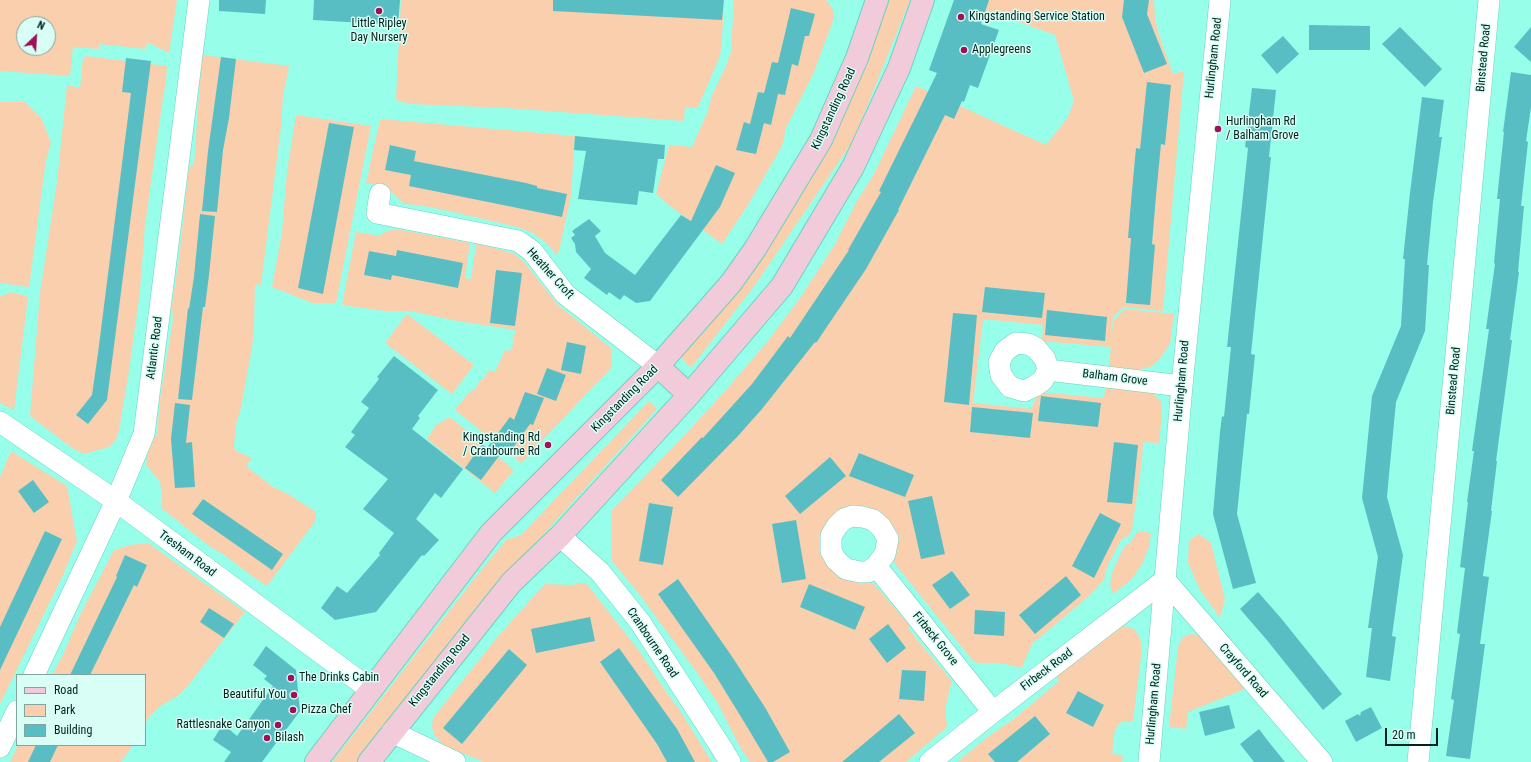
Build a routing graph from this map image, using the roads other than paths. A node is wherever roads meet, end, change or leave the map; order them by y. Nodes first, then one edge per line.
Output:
1 (199, 0) edge
2 (877, 0) edge
3 (923, 0) edge
4 (1220, 0) edge
5 (1489, 0) edge
6 (377, 212) dead end
7 (658, 366) junction
8 (1048, 370) dead end
9 (1182, 386) junction
10 (689, 394) junction
11 (0, 422) edge
12 (116, 501) junction
13 (560, 536) junction
14 (876, 566) dead end
15 (1165, 580) junction
16 (34, 674) edge
17 (371, 690) junction
18 (993, 712) junction
19 (16, 713) edge
20 (392, 732) junction
21 (0, 746) edge
22 (316, 762) edge
23 (369, 762) edge
24 (455, 762) edge
25 (730, 762) edge
26 (930, 762) edge
27 (1149, 762) edge
28 (1322, 762) edge
29 (1418, 762) edge

1 - 12 street, Atlantic Road
2 - 7 main road, Kingstanding Road
3 - 10 main road, Kingstanding Road
4 - 9 street, Hurlingham Road
5 - 29 street, Binstead Road
6 - 7 street, Heather Croft
7 - 10 main road
7 - 17 main road, Kingstanding Road
8 - 9 street, Balham Grove
9 - 15 street, Hurlingham Road
10 - 13 main road, Kingstanding Road
11 - 12 street, Tresham Road
12 - 16 street, Atlantic Road
12 - 17 street, Tresham Road
13 - 20 main road, Kingstanding Road
13 - 25 street, Cranbourne Road
14 - 18 street, Firbeck Grove
15 - 18 street, Firbeck Road
15 - 27 street, Hurlingham Road
15 - 28 street, Crayford Road
17 - 22 main road, Kingstanding Road
18 - 26 street, Firbeck Road
19 - 21 street
20 - 23 main road, Kingstanding Road
20 - 24 street

